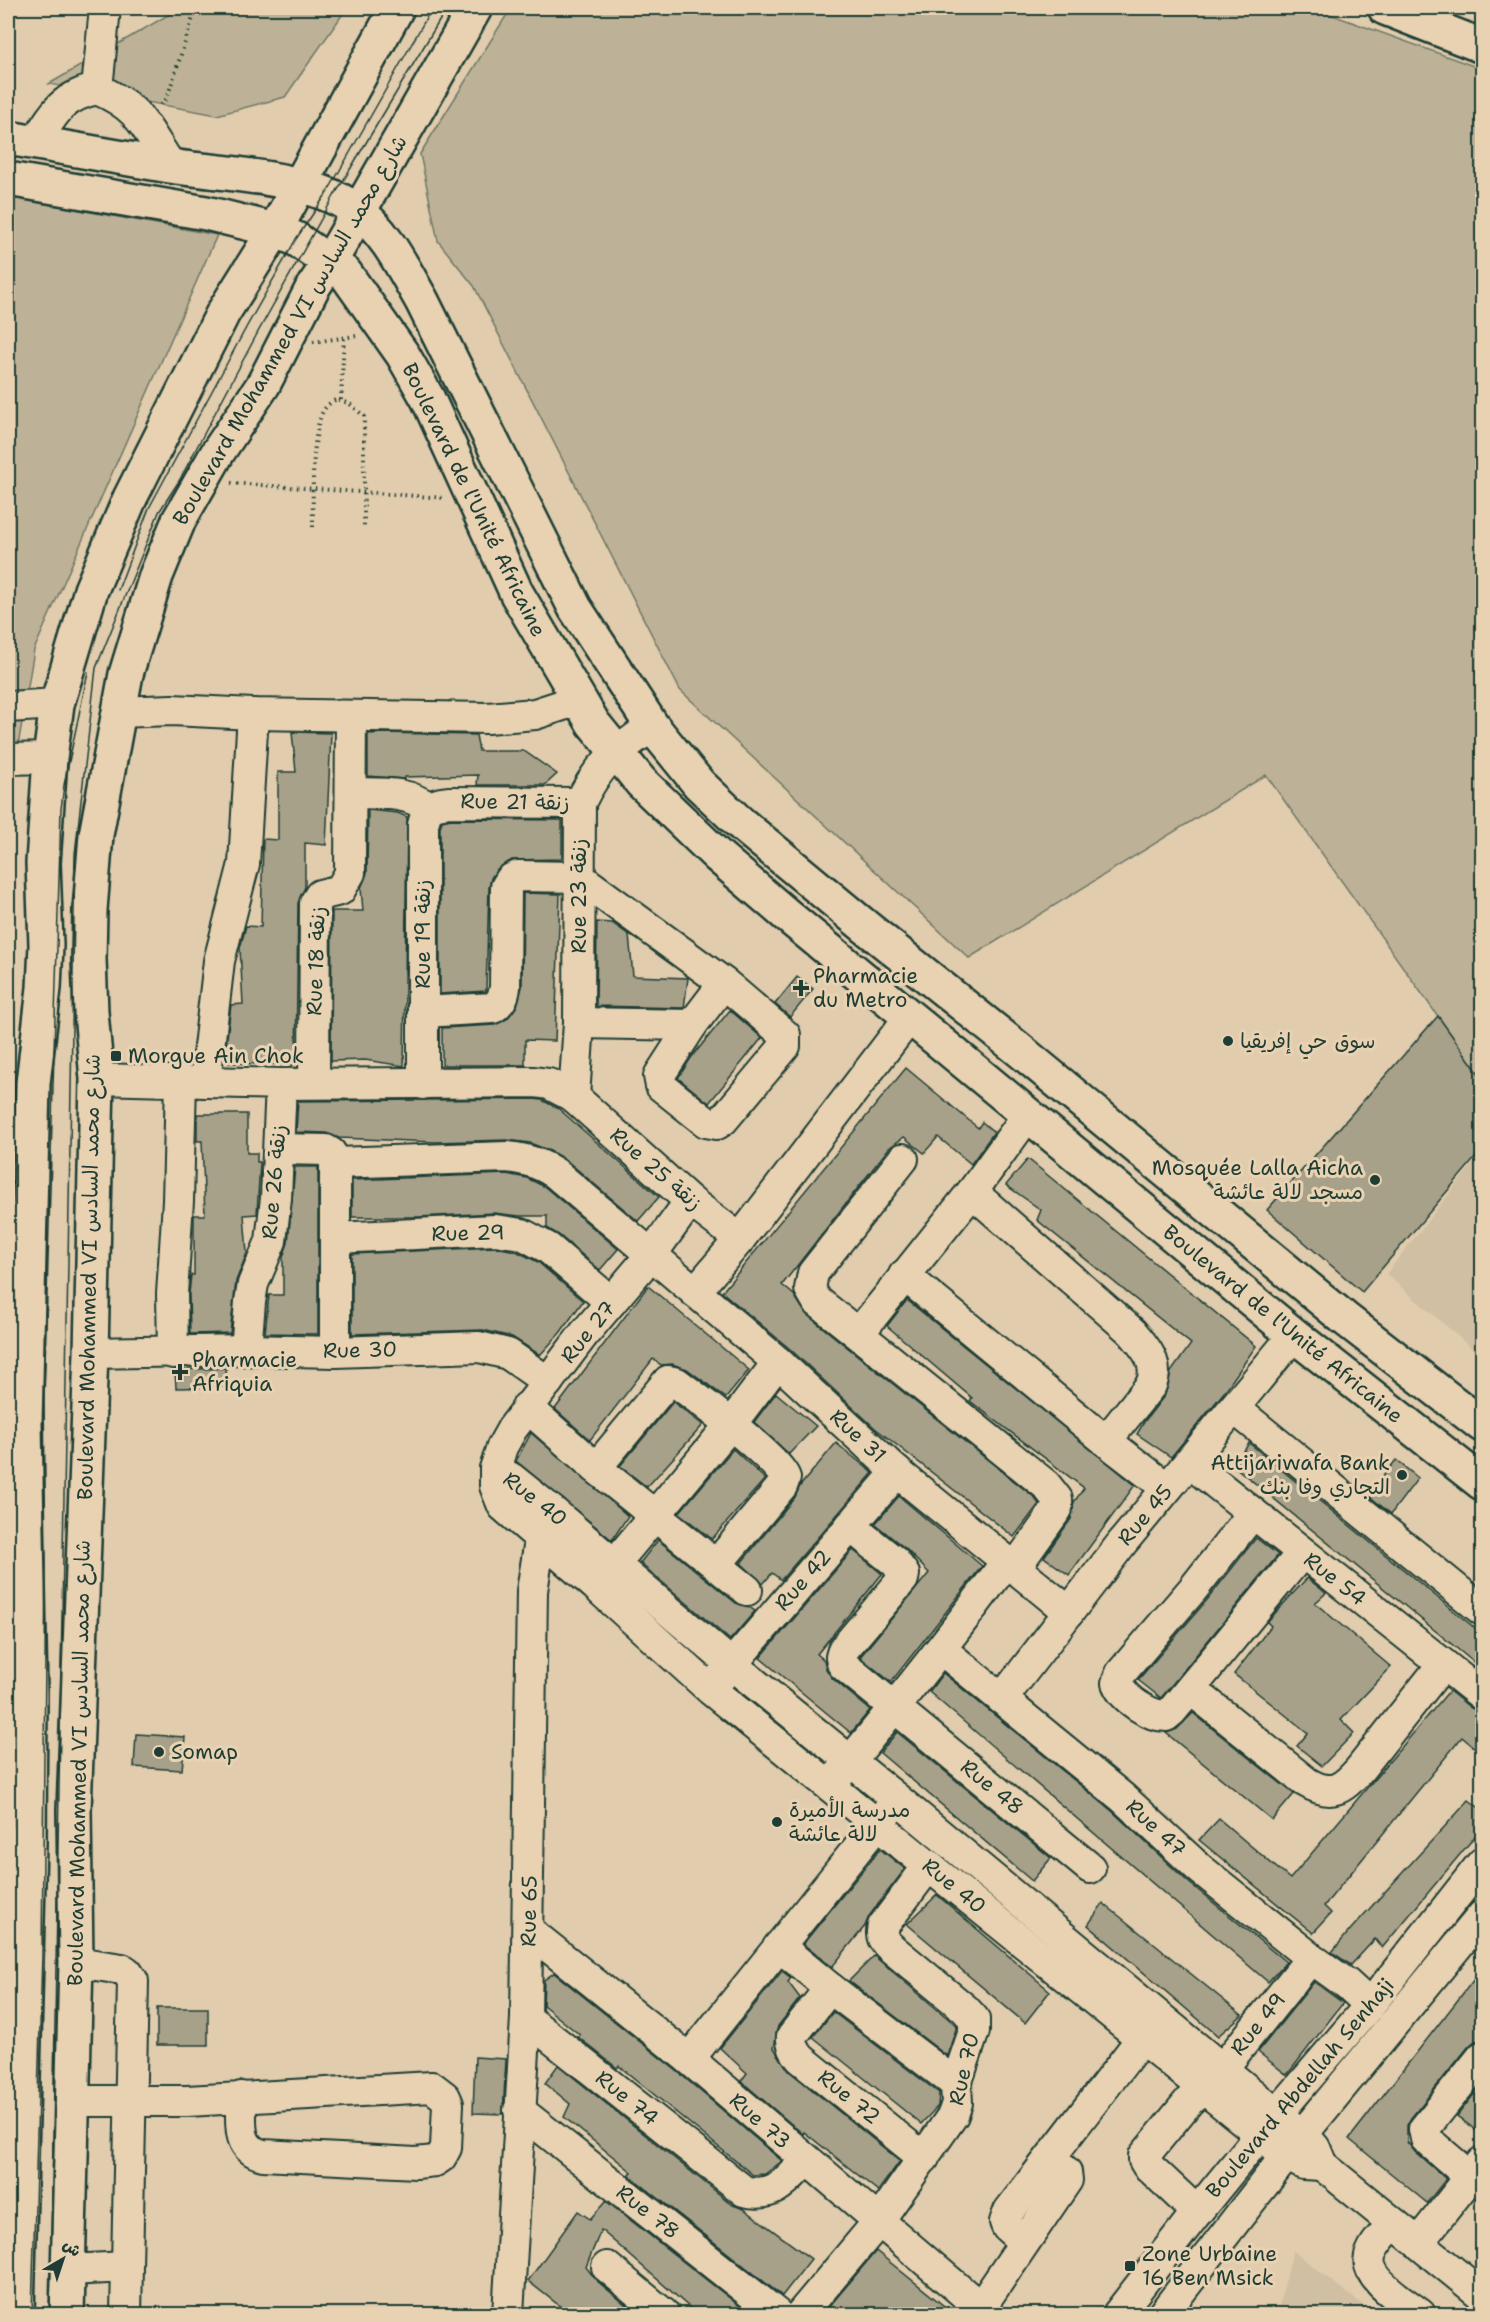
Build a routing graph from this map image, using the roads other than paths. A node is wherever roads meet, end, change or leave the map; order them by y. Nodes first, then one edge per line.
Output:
1 (105, 8) edge
2 (397, 8) edge
3 (475, 8) edge
4 (1384, 8) edge
5 (1482, 46) edge
6 (97, 89) junction
7 (22, 140) edge
8 (171, 166) junction
9 (8, 179) edge
10 (299, 184) junction
11 (357, 211) junction
12 (275, 230) junction
13 (330, 262) junction
14 (578, 700) junction
15 (57, 704) junction
16 (8, 707) edge
17 (118, 712) junction
18 (253, 714) junction
19 (351, 716) junction
20 (652, 726) junction
21 (617, 751) junction
22 (50, 758) junction
23 (8, 759) edge
24 (351, 793) junction
25 (580, 803) junction
26 (439, 805) junction
27 (579, 878) junction
28 (724, 983) junction
29 (423, 1012) junction
30 (909, 1018) junction
31 (579, 1023) junction
32 (692, 1025) junction
33 (97, 1079) junction
34 (193, 1081) junction
35 (314, 1082) junction
36 (281, 1084) junction
37 (423, 1084) junction
38 (574, 1097) junction
39 (1028, 1116) junction
40 (279, 1149) junction
41 (903, 1159) dead end
42 (335, 1163) junction
43 (972, 1192) junction
44 (690, 1201) junction
45 (336, 1238) junction
46 (740, 1239) junction
47 (651, 1255) junction
48 (904, 1275) junction
49 (695, 1292) junction
50 (611, 1302) junction
51 (858, 1333) junction
52 (1294, 1335) junction
53 (246, 1350) junction
54 (335, 1352) junction
55 (91, 1353) junction
56 (173, 1353) junction
57 (778, 1362) junction
58 (548, 1382) junction
59 (527, 1407) junction
60 (1234, 1408) junction
61 (730, 1424) junction
62 (1482, 1425) edge
63 (1106, 1441) junction
64 (1189, 1462) junction
65 (17, 1464) edge
66 (596, 1468) junction
67 (495, 1469) junction
68 (897, 1472) junction
69 (1482, 1483) edge
70 (1167, 1488) junction
71 (552, 1511) junction
72 (1253, 1513) junction
73 (655, 1514) junction
74 (17, 1526) edge
75 (850, 1526) junction
76 (540, 1540) junction
77 (1302, 1553) junction
78 (716, 1565) junction
79 (1010, 1565) junction
80 (605, 1575) junction
81 (747, 1590) dead end
82 (1482, 1610) edge
83 (1069, 1612) junction
84 (942, 1650) junction
85 (731, 1664) junction
86 (1443, 1664) junction
87 (711, 1690) junction
88 (1192, 1690) junction
89 (19, 1694) edge
90 (1482, 1695) edge
91 (1002, 1699) junction
92 (893, 1706) junction
93 (850, 1761) junction
94 (829, 1786) junction
95 (897, 1799) junction
96 (877, 1824) junction
97 (18, 1843) edge
98 (1482, 1863) edge
99 (929, 1865) junction
100 (1090, 1868) dead end
101 (1482, 1916) edge
102 (529, 1931) junction
103 (779, 1946) junction
104 (1311, 1958) junction
105 (76, 1962) junction
106 (17, 1966) edge
107 (830, 1988) junction
108 (1370, 2005) junction
109 (1160, 2015) junction
110 (526, 2018) junction
111 (1140, 2039) junction
112 (1482, 2057) edge
113 (689, 2059) junction
114 (1214, 2078) junction
115 (956, 2084) junction
116 (241, 2097) junction
117 (72, 2101) junction
118 (130, 2101) junction
119 (519, 2110) junction
120 (1269, 2124) junction
121 (1294, 2145) junction
122 (924, 2158) junction
123 (806, 2160) junction
124 (1476, 2170) edge
125 (1197, 2212) junction
126 (878, 2222) junction
127 (1393, 2223) junction
128 (1418, 2243) junction
129 (126, 2267) junction
130 (607, 2267) dead end
131 (69, 2270) junction
132 (1482, 2295) edge
133 (515, 2309) edge
134 (984, 2311) edge
135 (17, 2314) edge
136 (67, 2314) edge
137 (126, 2314) edge
138 (664, 2314) edge
139 (777, 2314) edge
140 (801, 2314) edge
141 (1118, 2314) edge
142 (1163, 2314) edge
143 (1419, 2314) edge

1 - 6 street
2 - 10 main road
3 - 11 main road, Boulevard Mohammed VI شارع محمد السادس
4 - 5 main road
6 - 7 street
6 - 8 street
7 - 8 main road, Boulevard de l'Unité Africaine
8 - 10 main road, Boulevard de l'Unité Africaine
9 - 12 main road, Boulevard de l'Unité Africaine
10 - 11 main road, Boulevard de l'Unité Africaine
10 - 12 main road
11 - 13 main road, Boulevard Mohammed VI شارع محمد السادس
11 - 20 main road, Boulevard de l'Unité Africaine
12 - 13 main road, Boulevard de l'Unité Africaine
12 - 15 main road
13 - 14 main road, Boulevard de l'Unité Africaine
13 - 17 main road, Boulevard Mohammed VI شارع محمد السادس
14 - 19 street
14 - 21 main road, Boulevard de l'Unité Africaine
15 - 16 street
15 - 22 main road
17 - 18 street
17 - 33 main road, Boulevard Mohammed VI شارع محمد السادس
18 - 19 street
18 - 34 street
19 - 24 street, Rue 18 زنقة
20 - 21 street, Rue 23 زنقة
20 - 62 main road, Boulevard de l'Unité Africaine
21 - 25 street, Rue 23 زنقة
21 - 30 main road, Boulevard de l'Unité Africaine
22 - 23 street
22 - 65 main road
24 - 26 street
24 - 35 street, Rue 18 زنقة
25 - 26 street, Rue 21 زنقة
25 - 27 street, Rue 23 زنقة
26 - 29 street, Rue 19 زنقة
27 - 28 street
27 - 29 street
27 - 31 street, Rue 23 زنقة
28 - 32 street
28 - 32 street
29 - 37 street, Rue 19 زنقة
30 - 39 main road, Boulevard de l'Unité Africaine
30 - 46 street
31 - 32 street
31 - 38 street, Rue 23 زنقة
33 - 34 street, Rue 25 زنقة
33 - 55 main road, Boulevard Mohammed VI شارع محمد السادس
34 - 36 street, Rue 25 زنقة
34 - 56 street
35 - 36 street, Rue 25 زنقة
35 - 37 street, Rue 25 زنقة
36 - 40 street, Rue 26 زنقة
37 - 38 street, Rue 25 زنقة
38 - 44 street, Rue 25 زنقة
39 - 43 street
39 - 52 main road, Boulevard de l'Unité Africaine
40 - 42 street
40 - 53 street, Rue 26 زنقة
41 - 51 street
42 - 45 street
42 - 47 street, Rue 31
43 - 48 street
43 - 63 street
44 - 46 street, Rue 25 زنقة
44 - 47 street, Rue 27
45 - 50 street, Rue 29
45 - 54 street
46 - 49 street
47 - 49 street, Rue 31
47 - 50 street, Rue 27
48 - 51 street
48 - 63 street
49 - 57 street, Rue 31
50 - 58 street, Rue 27
51 - 79 street
52 - 60 street, Rue 45
52 - 69 main road, Boulevard de l'Unité Africaine
53 - 54 street, Rue 30
53 - 56 street, Rue 30
54 - 58 street, Rue 30
55 - 56 street, Rue 30
55 - 105 main road, Boulevard Mohammed VI شارع محمد السادس
57 - 61 street
57 - 68 street, Rue 31
58 - 59 street, Rue 27
59 - 66 street
59 - 67 street, Rue 27
60 - 64 street, Rue 45
60 - 82 street
61 - 66 street
61 - 73 street
61 - 78 street
63 - 70 street
64 - 70 street, Rue 45
64 - 72 street, Rue 54
65 - 74 main road
66 - 73 street
67 - 71 street, Rue 40
67 - 76 street, Rue 40
68 - 75 street, Rue 42
68 - 79 street, Rue 31
70 - 83 street, Rue 45
71 - 76 street, Rue 65
71 - 80 street, Rue 40
72 - 77 street, Rue 54
72 - 88 street
73 - 78 street
73 - 80 street
74 - 89 main road
75 - 85 street, Rue 42
75 - 92 street, Rue 48
76 - 80 street, Rue 40
76 - 102 street, Rue 65
77 - 86 street, Rue 54
77 - 88 street
78 - 81 street
79 - 83 street, Rue 31
79 - 84 street
80 - 85 street, Rue 40
80 - 87 street, Rue 40
83 - 91 street, Rue 45
84 - 91 street, Rue 47
84 - 92 street
85 - 87 street, Rue 42
85 - 93 street, Rue 40
86 - 88 street
86 - 90 street, Rue 54
87 - 94 street, Rue 40
89 - 97 main road
91 - 104 street, Rue 47
92 - 93 street
92 - 100 street, Rue 48
93 - 94 street
93 - 95 street, Rue 40
94 - 96 street, Rue 40
95 - 96 street
95 - 109 street, Rue 40
96 - 99 street, Rue 40
96 - 103 street
97 - 106 main road
98 - 108 street, Boulevard Abdellah Senhaji
99 - 111 street, Rue 40
99 - 115 street, Rue 70
101 - 121 street, Boulevard Abdellah Senhaji
102 - 110 street, Rue 65
102 - 113 street, Rue 73
103 - 107 street
103 - 113 street
104 - 108 street, Rue 47
104 - 114 street, Rue 49
105 - 117 main road, Boulevard Mohammed VI شارع محمد السادس
105 - 118 street
106 - 135 main road
107 - 115 street
107 - 122 street, Rue 72
108 - 120 street, Boulevard Abdellah Senhaji
109 - 111 street
109 - 114 street, Rue 40
110 - 119 street, Rue 65
110 - 123 street, Rue 74
111 - 114 street, Rue 40
111 - 134 street
112 - 124 street
113 - 123 street, Rue 73
114 - 120 street, Rue 40
114 - 125 street, Rue 49
115 - 122 street, Rue 70
116 - 116 street
116 - 118 street
117 - 118 street
117 - 131 main road, Boulevard Mohammed VI شارع محمد السادس
118 - 129 street
119 - 133 street, Rue 65
119 - 139 street, Rue 78
120 - 121 street, Rue 40
120 - 125 street, Boulevard Abdellah Senhaji
121 - 127 street, Rue 40
121 - 142 street, Boulevard Abdellah Senhaji
122 - 126 street, Rue 70
123 - 126 street, Rue 73
124 - 128 street
125 - 141 street, Boulevard Abdellah Senhaji
126 - 134 street, Rue 73
126 - 140 street, Rue 70
127 - 128 street
127 - 143 street
128 - 132 street
129 - 131 street
129 - 137 street
130 - 138 street
131 - 136 main road, Boulevard Mohammed VI شارع محمد السادس

